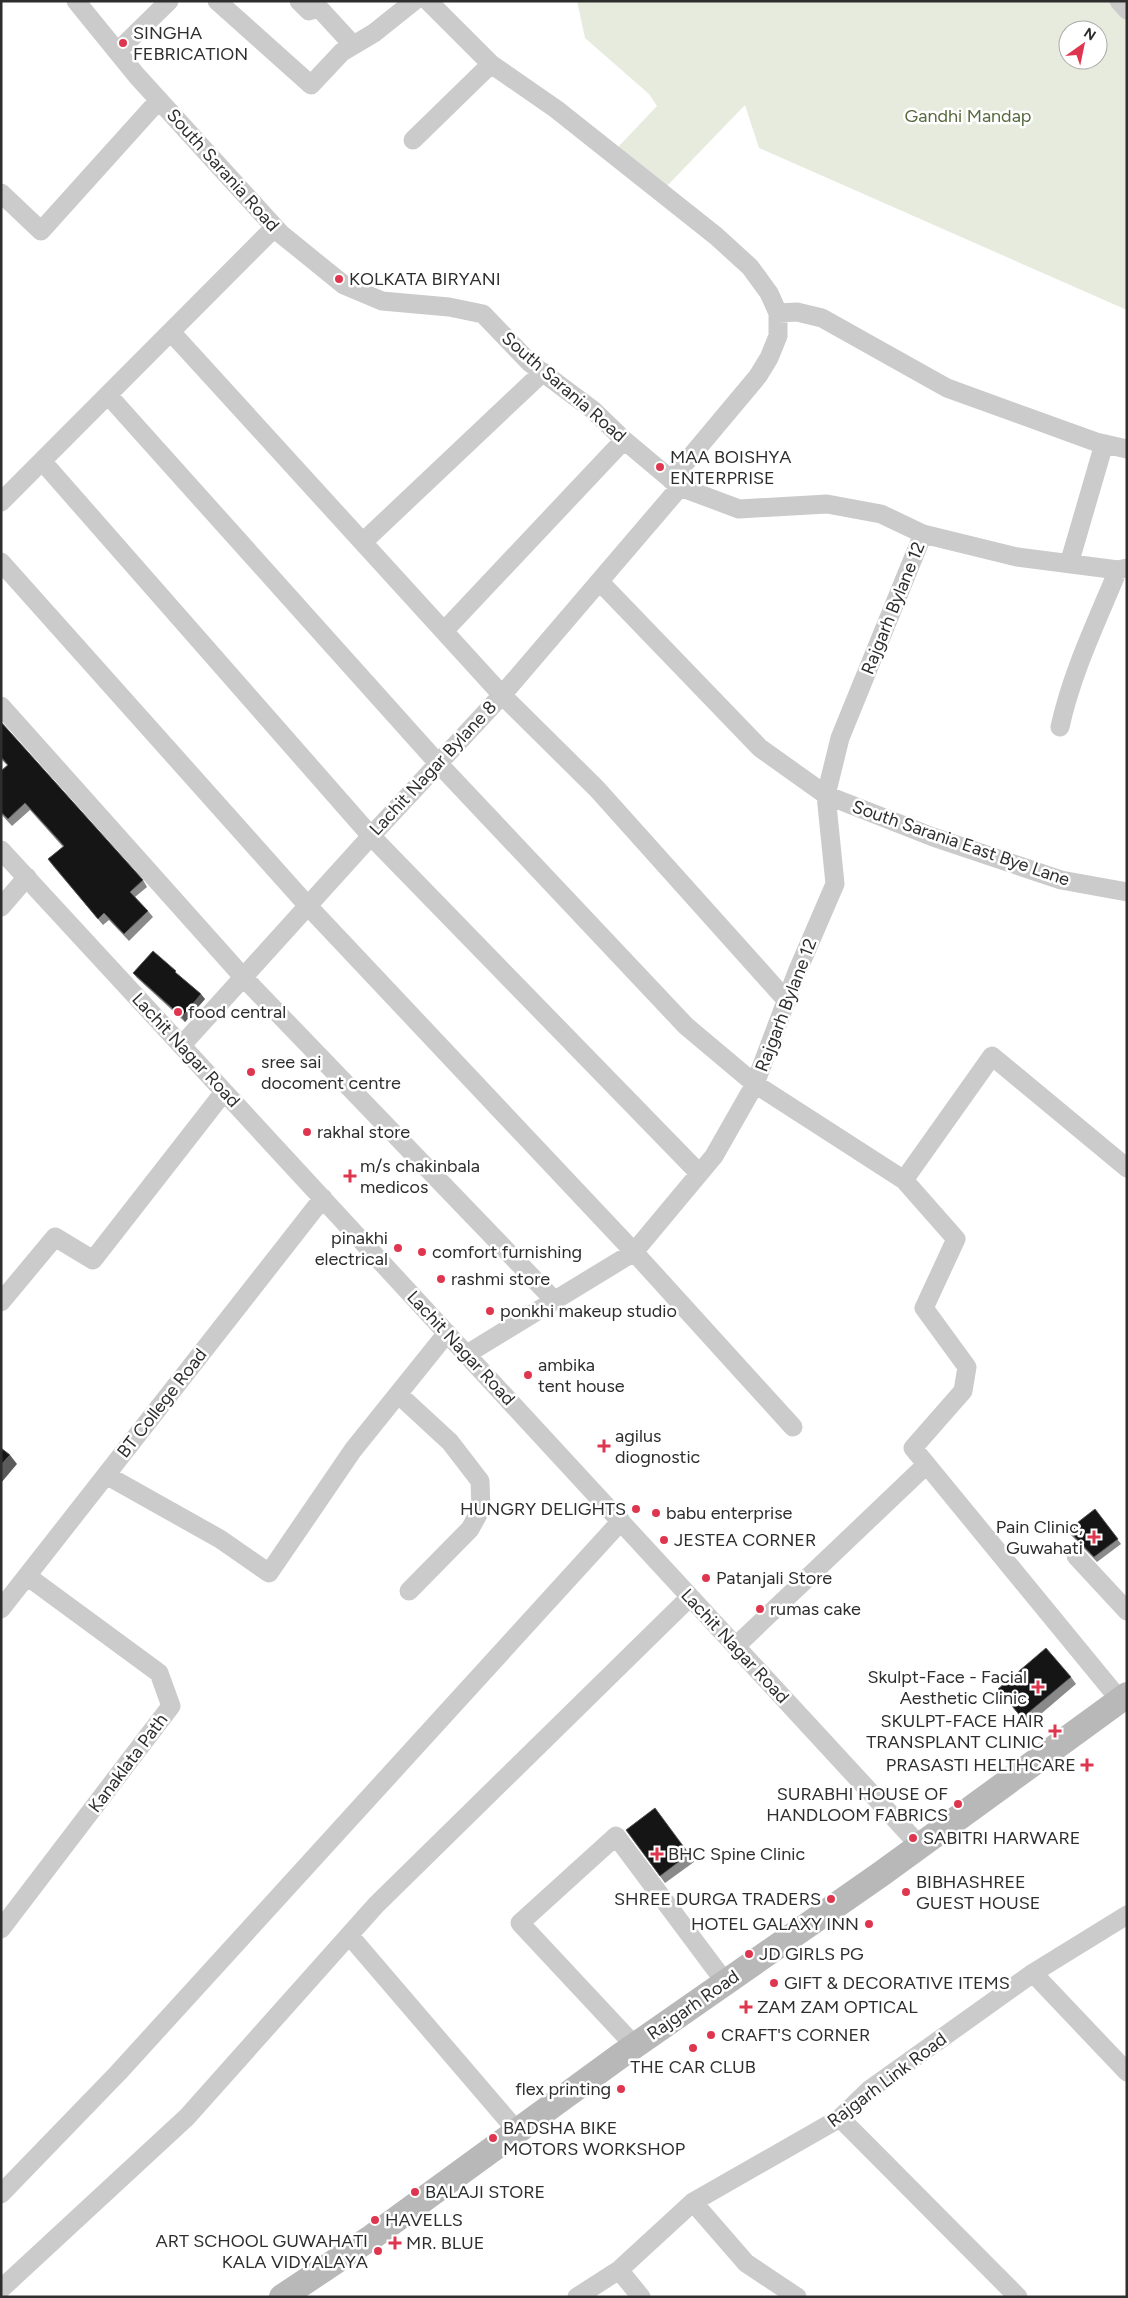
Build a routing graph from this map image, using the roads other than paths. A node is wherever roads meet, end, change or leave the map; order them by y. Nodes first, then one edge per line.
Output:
1 (76, 1) edge
2 (169, 1) edge
3 (217, 1) edge
4 (299, 1) edge
5 (414, 1) edge
6 (428, 1) edge
7 (1119, 1) edge
8 (1127, 10) edge
9 (353, 45) junction
10 (118, 51) junction
11 (491, 64) junction
12 (159, 100) junction
13 (413, 140) dead end
14 (1, 193) edge
15 (275, 227) junction
16 (778, 313) junction
17 (172, 332) junction
18 (543, 372) junction
19 (108, 395) junction
20 (624, 440) junction
21 (1104, 444) junction
22 (1127, 449) edge
23 (42, 461) junction
24 (675, 484) junction
25 (1, 502) edge
26 (923, 534) junction
27 (363, 542) junction
28 (1, 562) edge
29 (1069, 564) junction
30 (1123, 569) edge
31 (600, 582) junction
32 (444, 631) junction
33 (502, 694) junction
34 (1, 706) edge
35 (1060, 727) dead end
36 (437, 762) junction
37 (826, 795) junction
38 (371, 836) junction
39 (1, 850) edge
40 (26, 877) junction
41 (1127, 892) edge
42 (308, 906) junction
43 (1, 907) edge
44 (244, 978) junction
45 (787, 1001) junction
46 (182, 1045) junction
47 (755, 1084) junction
48 (224, 1092) junction
49 (1127, 1168) edge
50 (699, 1173) junction
51 (904, 1180) junction
52 (323, 1198) junction
53 (634, 1252) junction
54 (555, 1301) junction
55 (1, 1302) edge
56 (447, 1333) junction
57 (467, 1354) junction
58 (398, 1394) junction
59 (793, 1427) dead end
60 (926, 1465) junction
61 (106, 1474) junction
62 (621, 1521) junction
63 (1076, 1556) dead end
64 (27, 1576) junction
65 (408, 1591) dead end
66 (690, 1597) junction
67 (1, 1609) edge
68 (1127, 1611) edge
69 (736, 1646) junction
70 (1123, 1697) edge
71 (920, 1846) junction
72 (1127, 1915) edge
73 (1, 1930) edge
74 (349, 1935) junction
75 (1033, 1973) junction
76 (725, 1982) junction
77 (634, 2045) junction
78 (1127, 2072) edge
79 (840, 2118) junction
80 (517, 2130) junction
81 (1, 2194) edge
82 (693, 2202) junction
83 (619, 2270) junction
84 (1, 2289) edge
85 (282, 2297) edge
86 (576, 2297) edge
87 (641, 2297) edge
88 (797, 2297) edge
89 (1018, 2297) edge

1 - 10 street, South Sarania Road
2 - 10 street
3 - 9 street
4 - 9 street
5 - 9 street
6 - 11 street
7 - 8 street
10 - 12 street, South Sarania Road
11 - 13 street
11 - 16 street
12 - 14 street
12 - 15 street, South Sarania Road
15 - 17 street
15 - 18 street, South Sarania Road
16 - 21 street
16 - 24 street, Lachit Nagar Bylane 8
17 - 19 street
17 - 27 street
18 - 20 street, South Sarania Road
18 - 27 street
19 - 23 street
19 - 36 street
20 - 24 street, South Sarania Road
20 - 32 street
21 - 22 street
21 - 29 street
23 - 25 street
23 - 38 street
24 - 26 street, South Sarania Road
24 - 31 street, Lachit Nagar Bylane 8
26 - 29 street, South Sarania Road
26 - 37 street, Rajgarh Bylane 12
27 - 32 street
28 - 42 street
29 - 30 street, South Sarania Road
30 - 35 street
31 - 33 street, Lachit Nagar Bylane 8
31 - 37 street, South Sarania East Bye Lane
32 - 33 street
33 - 36 street, Lachit Nagar Bylane 8
33 - 45 street
34 - 44 street
36 - 38 street, Lachit Nagar Bylane 8
36 - 47 street
37 - 41 street, South Sarania East Bye Lane
37 - 45 street, Rajgarh Bylane 12
38 - 42 street, Lachit Nagar Bylane 8
38 - 50 street
39 - 40 street, Lachit Nagar Road
40 - 43 street
40 - 46 street, Lachit Nagar Road
42 - 44 street, Lachit Nagar Bylane 8
42 - 53 street
44 - 46 street, Lachit Nagar Bylane 8
44 - 54 street
45 - 47 street, Rajgarh Bylane 12
46 - 48 street, Lachit Nagar Road
47 - 50 street
47 - 51 street, Rajgarh Bylane 12
48 - 52 street, Lachit Nagar Road
48 - 55 street
49 - 51 street
50 - 53 street
51 - 60 street, Rajgarh Bylane 12
52 - 56 street, Lachit Nagar Road
52 - 61 street, BT College Road
53 - 54 street
53 - 59 street
54 - 57 street
56 - 57 street, Lachit Nagar Road
56 - 58 street
57 - 62 street, Lachit Nagar Road
58 - 61 street
58 - 65 street
60 - 69 street
60 - 70 street
61 - 64 street, BT College Road
62 - 66 street, Lachit Nagar Road
62 - 81 street
63 - 68 street
64 - 67 street, BT College Road
64 - 73 street, Kanaklata Path
66 - 69 street, Lachit Nagar Road
66 - 74 street
69 - 71 street, Lachit Nagar Road
70 - 71 main road, Rajgarh Road
71 - 76 main road, Rajgarh Road
72 - 75 street, Rajgarh Link Road
74 - 80 street
74 - 84 street
75 - 78 street
75 - 79 street, Rajgarh Link Road
76 - 77 main road, Rajgarh Road
76 - 77 street
77 - 80 main road, Rajgarh Road
79 - 82 street, Rajgarh Link Road
79 - 89 street
80 - 85 main road, Rajgarh Road
82 - 83 street, Rajgarh Link Road
82 - 88 street
83 - 86 street, Rajgarh Link Road
83 - 87 street

